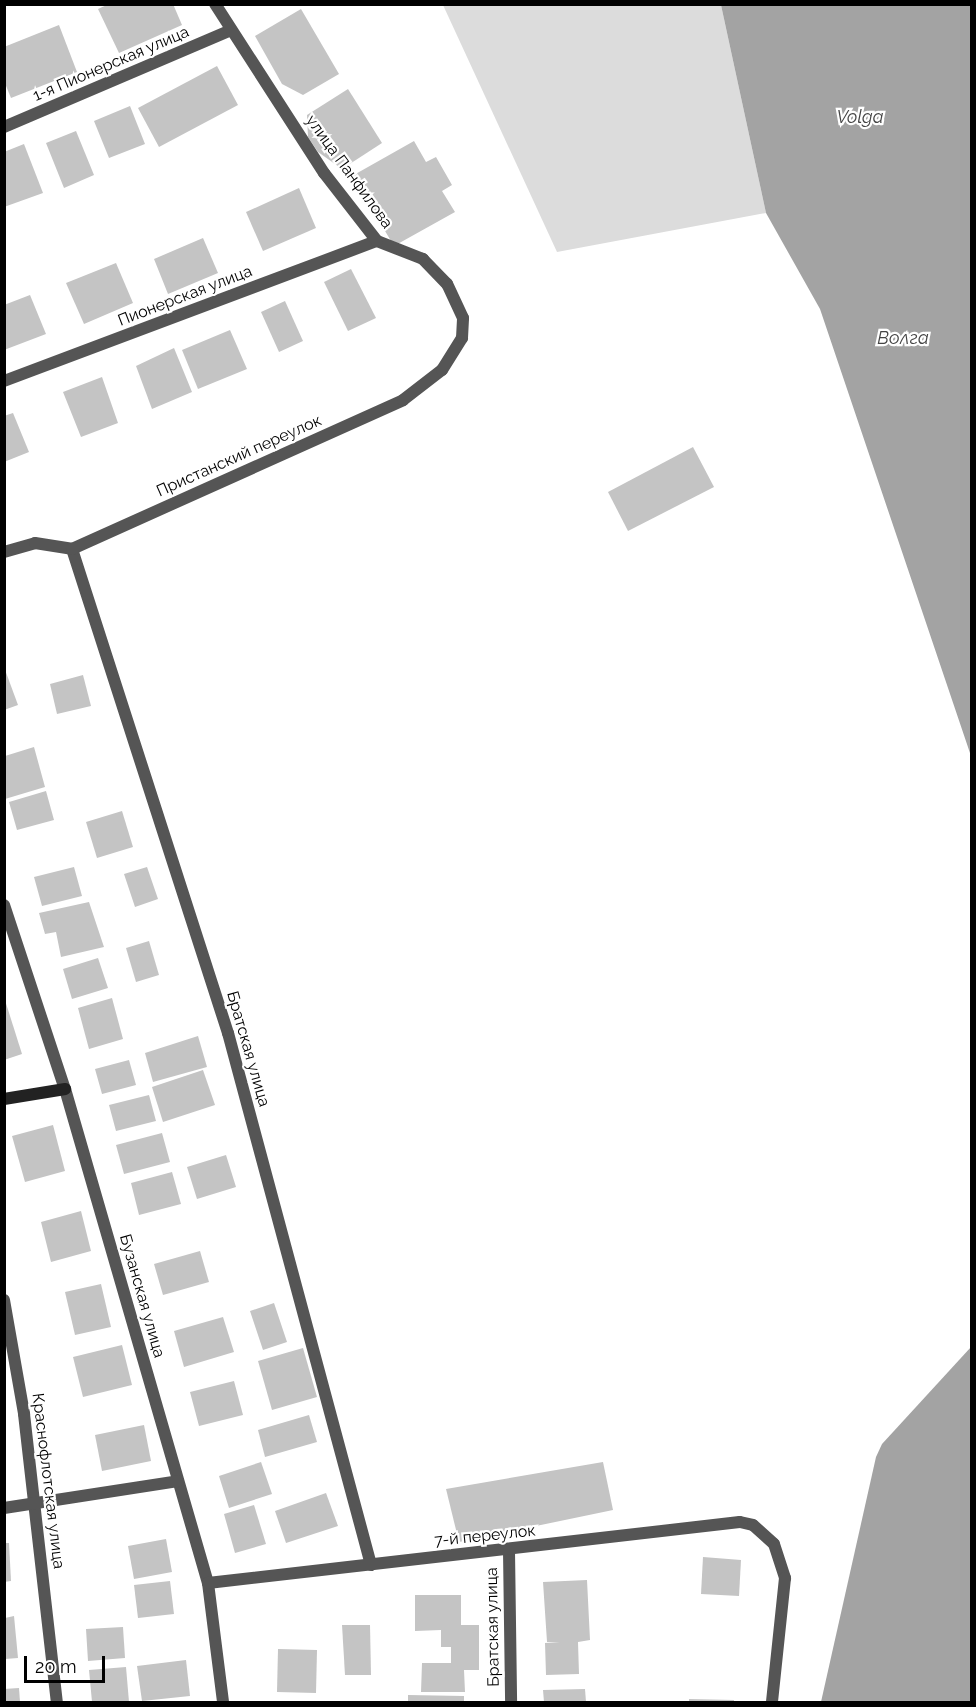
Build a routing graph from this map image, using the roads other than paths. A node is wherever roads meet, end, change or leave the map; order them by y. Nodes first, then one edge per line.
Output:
1 (215, 4) edge
2 (231, 30) junction
3 (4, 127) edge
4 (377, 241) junction
5 (462, 338) joint
6 (4, 381) edge
7 (72, 549) junction
8 (4, 552) edge
9 (4, 905) edge
10 (65, 1089) junction
11 (4, 1099) edge
12 (4, 1300) edge
13 (178, 1481) junction
14 (35, 1503) junction
15 (4, 1508) edge
16 (509, 1551) junction
17 (371, 1565) junction
18 (208, 1582) junction
19 (57, 1702) edge
20 (223, 1702) edge
21 (511, 1702) edge
22 (772, 1702) edge

1 - 2 street, улица Панфилова
2 - 3 street, 1-я Пионерская улица
2 - 4 street, улица Панфилова
4 - 5 street, улица Панфилова
4 - 6 street, Пионерская улица
5 - 7 street, Пристанский переулок
7 - 8 street
7 - 17 street, Братская улица
9 - 10 street, Бузанская улица
10 - 11 street
10 - 13 street, Бузанская улица
12 - 14 street, Краснофлотская улица
13 - 14 street
13 - 18 street, Бузанская улица
14 - 15 street
14 - 19 street, Краснофлотская улица
16 - 17 street, 7-й переулок
16 - 21 street, Братская улица
16 - 22 street, 7-й переулок
17 - 18 street, 7-й переулок
18 - 20 street, Бузанская улица

